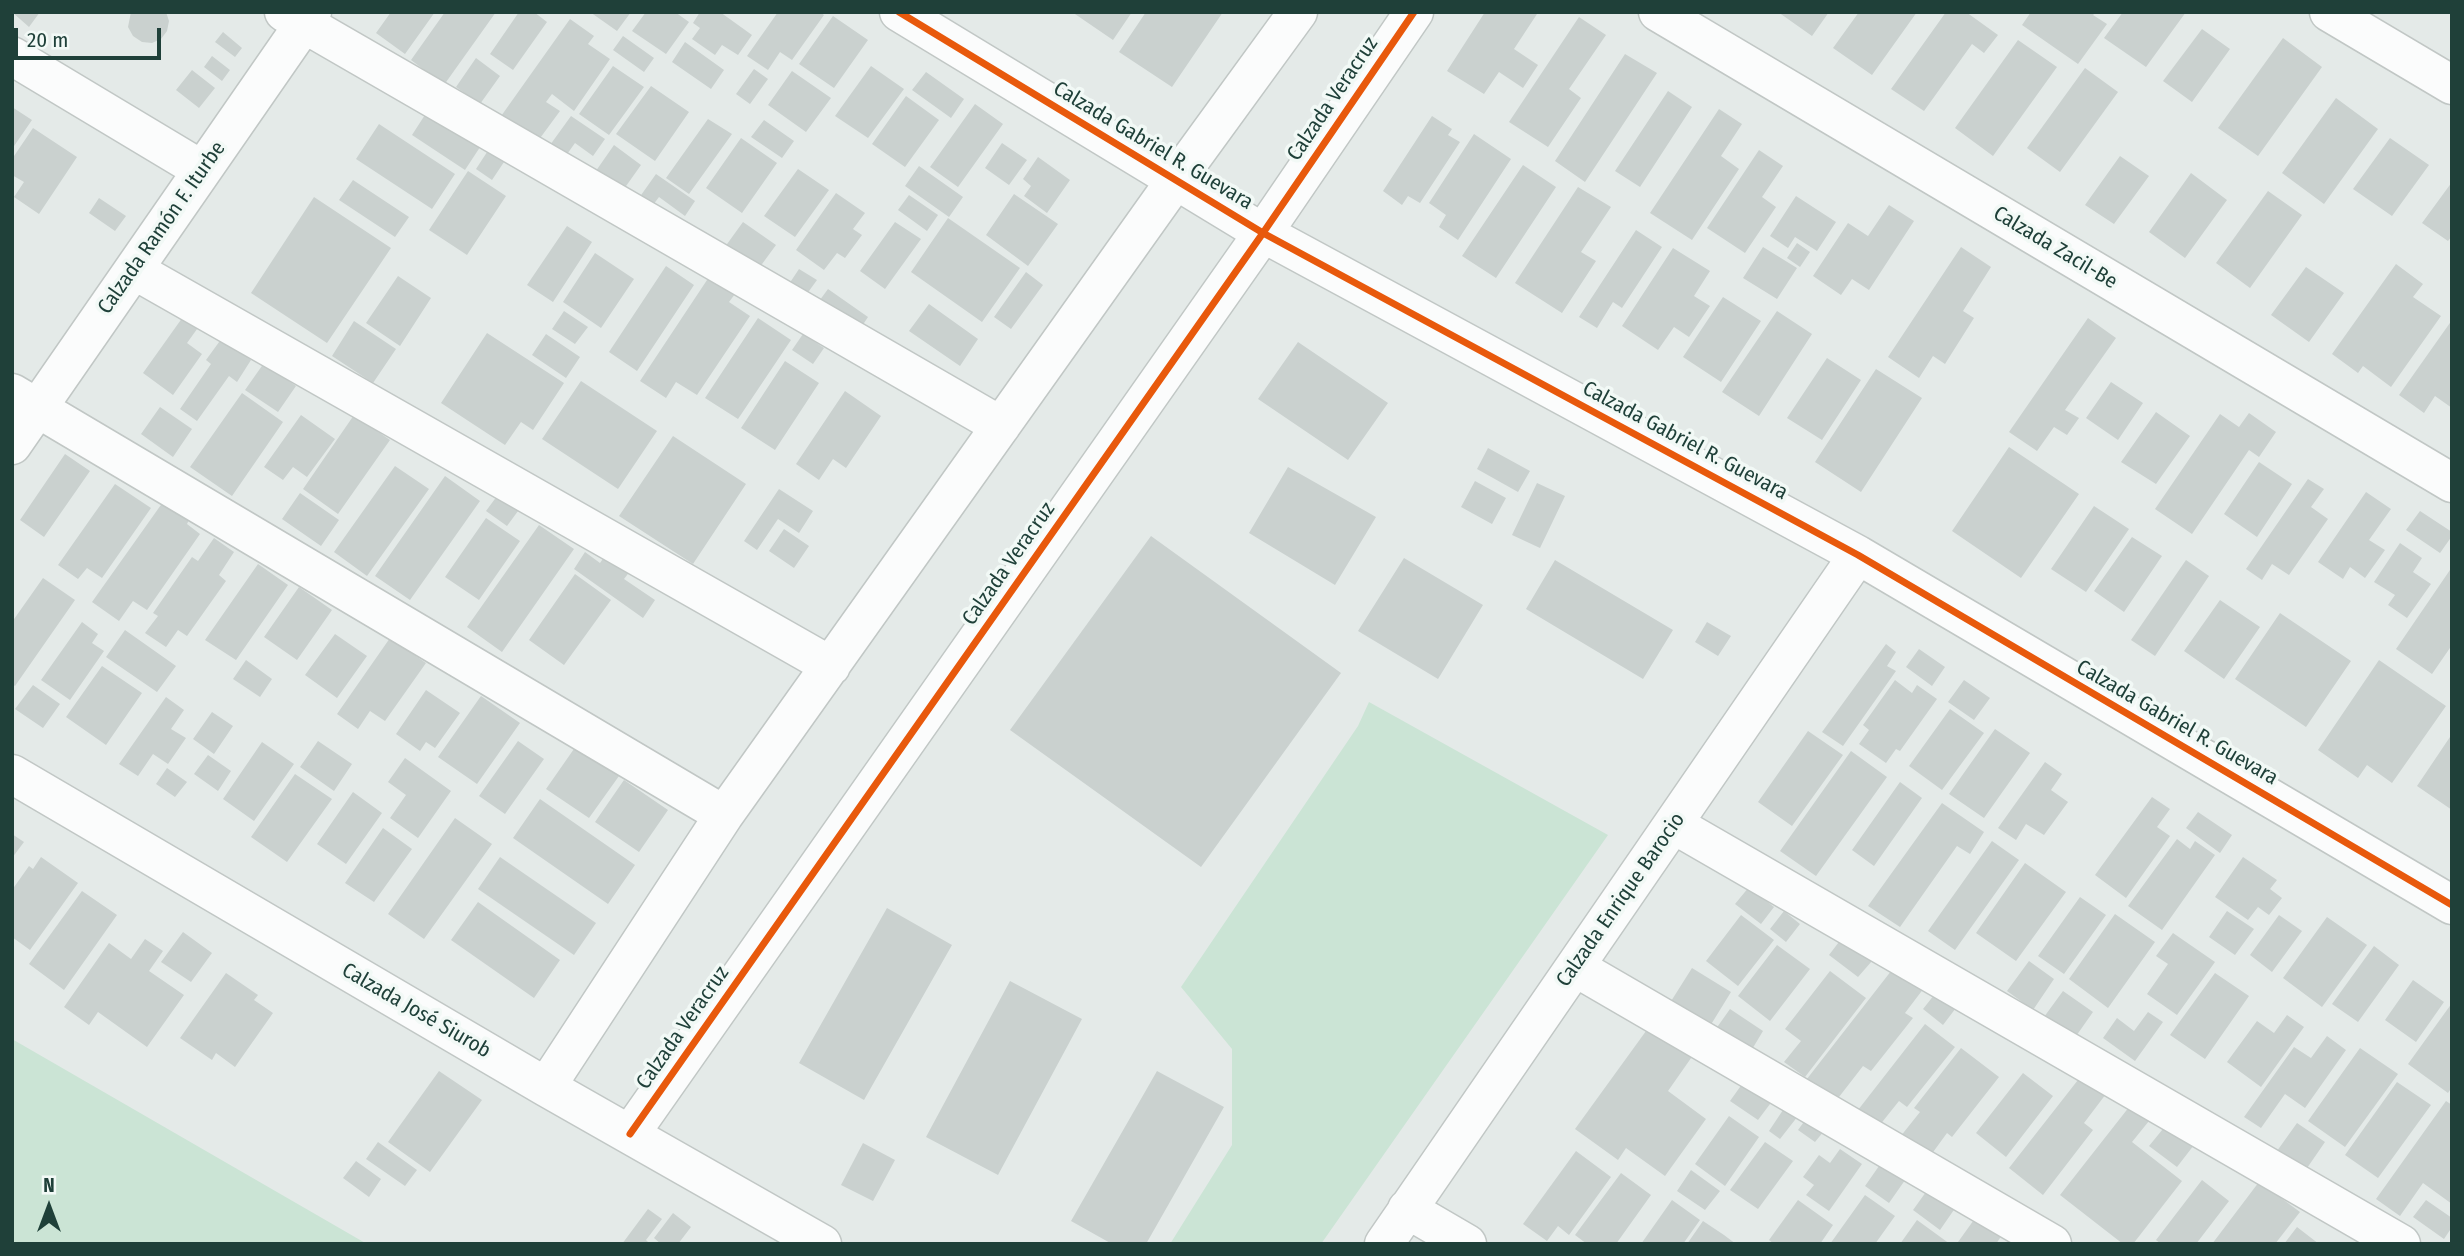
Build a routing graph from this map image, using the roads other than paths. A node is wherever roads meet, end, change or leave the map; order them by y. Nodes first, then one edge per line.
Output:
1 (899, 12) edge
2 (1298, 12) edge
3 (1414, 12) edge
4 (1658, 12) edge
5 (2329, 12) edge
6 (300, 16) edge
7 (12, 56) edge
8 (2452, 85) edge
9 (202, 170) junction
10 (1175, 181) junction
11 (1264, 233) junction
12 (134, 270) junction
13 (25, 400) edge
14 (1001, 426) junction
15 (12, 445) edge
16 (2452, 483) edge
17 (1858, 555) junction
18 (831, 666) junction
19 (12, 774) edge
20 (724, 815) junction
21 (1673, 824) junction
22 (2452, 905) edge
23 (1575, 967) junction
24 (546, 1087) junction
25 (630, 1134) junction
26 (1408, 1209) junction
27 (822, 1244) edge
28 (1384, 1244) edge
29 (1467, 1244) edge
30 (2052, 1244) edge
31 (2401, 1244) edge

1 - 10 street, Calzada Gabriel R. Guevara
2 - 10 street
3 - 11 street, Calzada Veracruz
4 - 16 street, Calzada Zacil-Be
5 - 8 street
6 - 9 street, Calzada Ramón F. Iturbe
6 - 14 street
7 - 9 street
9 - 12 street, Calzada Ramón F. Iturbe
10 - 11 street, Calzada Gabriel R. Guevara
10 - 14 street
11 - 17 street, Calzada Gabriel R. Guevara
11 - 25 street, Calzada Veracruz
12 - 13 street, Calzada Ramón F. Iturbe
12 - 18 street
13 - 15 street, Calzada Ramón F. Iturbe
13 - 20 street
14 - 18 street
17 - 21 street, Calzada Enrique Barocio
17 - 22 street, Calzada Gabriel R. Guevara
18 - 20 street
19 - 24 street, Calzada José Siurob
20 - 24 street
21 - 23 street, Calzada Enrique Barocio
21 - 31 street
23 - 26 street, Calzada Enrique Barocio
23 - 30 street
24 - 25 street, Calzada José Siurob
25 - 27 street, Calzada José Siurob
26 - 28 street, Calzada Enrique Barocio
26 - 29 street

